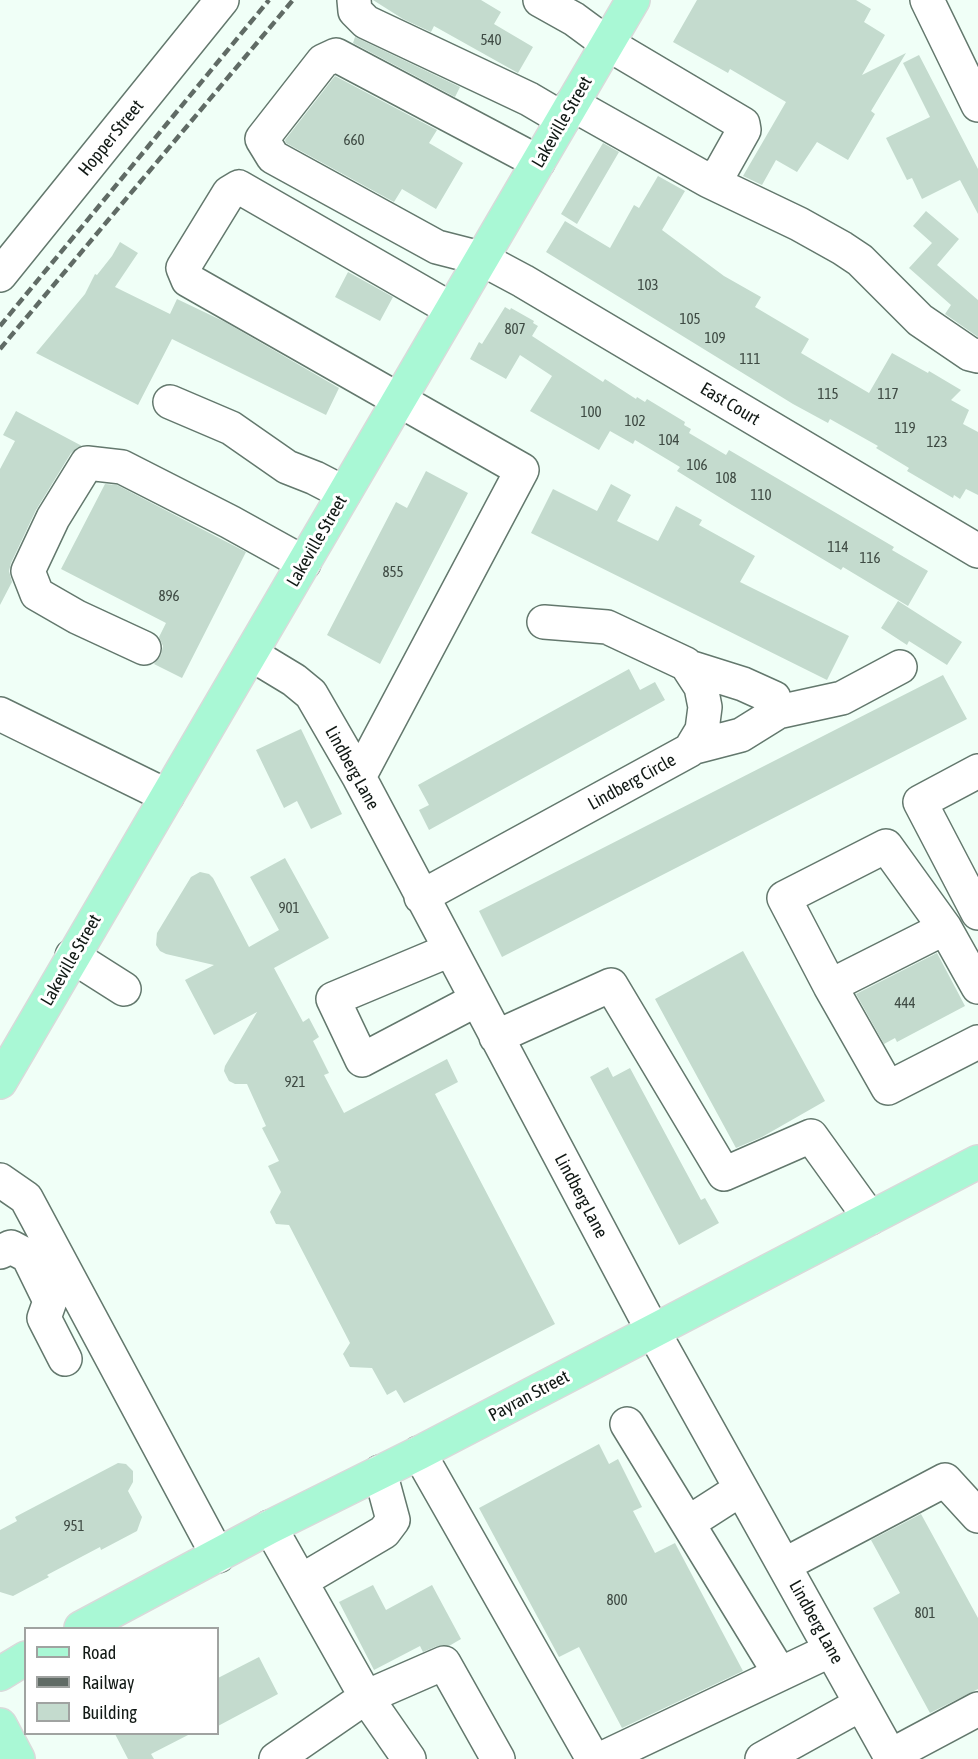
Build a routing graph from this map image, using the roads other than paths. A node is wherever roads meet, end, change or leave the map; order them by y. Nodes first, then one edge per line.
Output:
1 (222, 0) edge
2 (354, 0) edge
3 (540, 0) edge
4 (633, 0) edge
5 (927, 0) edge
6 (608, 44) junction
7 (978, 105) edge
8 (568, 111) junction
9 (538, 162) junction
10 (709, 181) junction
11 (480, 258) junction
12 (0, 275) edge
13 (451, 309) junction
14 (978, 356) edge
15 (398, 401) junction
16 (170, 402) dead end
17 (344, 493) junction
18 (978, 551) edge
19 (304, 563) junction
20 (544, 622) dead end
21 (144, 648) dead end
22 (251, 654) junction
23 (689, 667) junction
24 (900, 667) dead end
25 (778, 712) junction
26 (0, 714) edge
27 (691, 748) junction
28 (978, 771) edge
29 (359, 777) junction
30 (167, 796) junction
31 (421, 897) junction
32 (978, 913) edge
33 (945, 928) junction
34 (450, 950) junction
35 (72, 956) junction
36 (830, 986) junction
37 (978, 987) edge
38 (124, 989) dead end
39 (476, 1000) junction
40 (496, 1037) junction
41 (978, 1042) edge
42 (0, 1082) edge
43 (978, 1162) edge
44 (0, 1180) edge
45 (870, 1218) junction
46 (0, 1252) edge
47 (654, 1331) junction
48 (65, 1359) dead end
49 (627, 1424) dead end
50 (420, 1453) junction
51 (380, 1472) junction
52 (741, 1489) junction
53 (978, 1516) edge
54 (688, 1522) junction
55 (270, 1527) junction
56 (218, 1556) junction
57 (784, 1565) junction
58 (301, 1581) junction
59 (85, 1627) edge
60 (831, 1650) junction
61 (24, 1659) edge
62 (0, 1674) edge
63 (780, 1674) junction
64 (366, 1696) junction
65 (861, 1704) junction
66 (978, 1709) edge
67 (0, 1725) edge
68 (891, 1757) edge
69 (18, 1759) edge
70 (276, 1759) edge
71 (409, 1759) edge
72 (498, 1759) edge
73 (593, 1759) edge
74 (601, 1759) edge
75 (762, 1759) edge

1 - 12 street, Hopper Street
2 - 8 street
3 - 6 street
4 - 6 main road, Lakeville Street
5 - 7 street
6 - 8 main road, Lakeville Street
6 - 10 street
8 - 9 main road, Lakeville Street
8 - 10 street
9 - 11 main road, Lakeville Street
9 - 11 street, East Court
10 - 14 street
11 - 13 main road, Lakeville Street
11 - 18 street, East Court
13 - 15 main road, Lakeville Street
13 - 15 street
15 - 17 main road, Lakeville Street
15 - 29 street
16 - 17 street
17 - 19 main road, Lakeville Street
19 - 21 street
19 - 22 main road, Lakeville Street
20 - 23 street
22 - 29 street, Lindberg Lane
22 - 30 main road, Lakeville Street
23 - 25 street
23 - 27 street, Lindberg Circle
24 - 25 street
25 - 27 street
26 - 30 street
27 - 31 street, Lindberg Circle
28 - 32 street
29 - 31 street, Lindberg Lane
30 - 35 main road, Lakeville Street
31 - 34 street, Lindberg Lane
33 - 36 street
33 - 36 street
33 - 37 street
34 - 39 street, Lindberg Lane
34 - 39 street
35 - 38 street
35 - 42 main road, Lakeville Street
36 - 41 street
39 - 40 street, Lindberg Lane
40 - 45 street
40 - 47 street, Lindberg Lane
43 - 45 main road, Payran Street
44 - 56 street
45 - 47 main road, Payran Street
46 - 48 street
47 - 50 main road, Payran Street
47 - 52 street, Lindberg Lane
49 - 54 street
50 - 51 main road, Payran Street
50 - 73 street
51 - 55 main road, Payran Street
51 - 58 street
52 - 54 street
52 - 57 street, Lindberg Lane
53 - 57 street
54 - 63 street
55 - 56 main road, Payran Street
55 - 58 street
56 - 59 main road, Payran Street
57 - 60 street, Lindberg Lane
58 - 64 street
60 - 63 street
60 - 65 street, Lindberg Lane
61 - 62 main road
63 - 74 street
64 - 70 street
64 - 71 street
64 - 72 street
65 - 68 street, Lindberg Lane
65 - 75 street
66 - 68 street
67 - 69 main road

